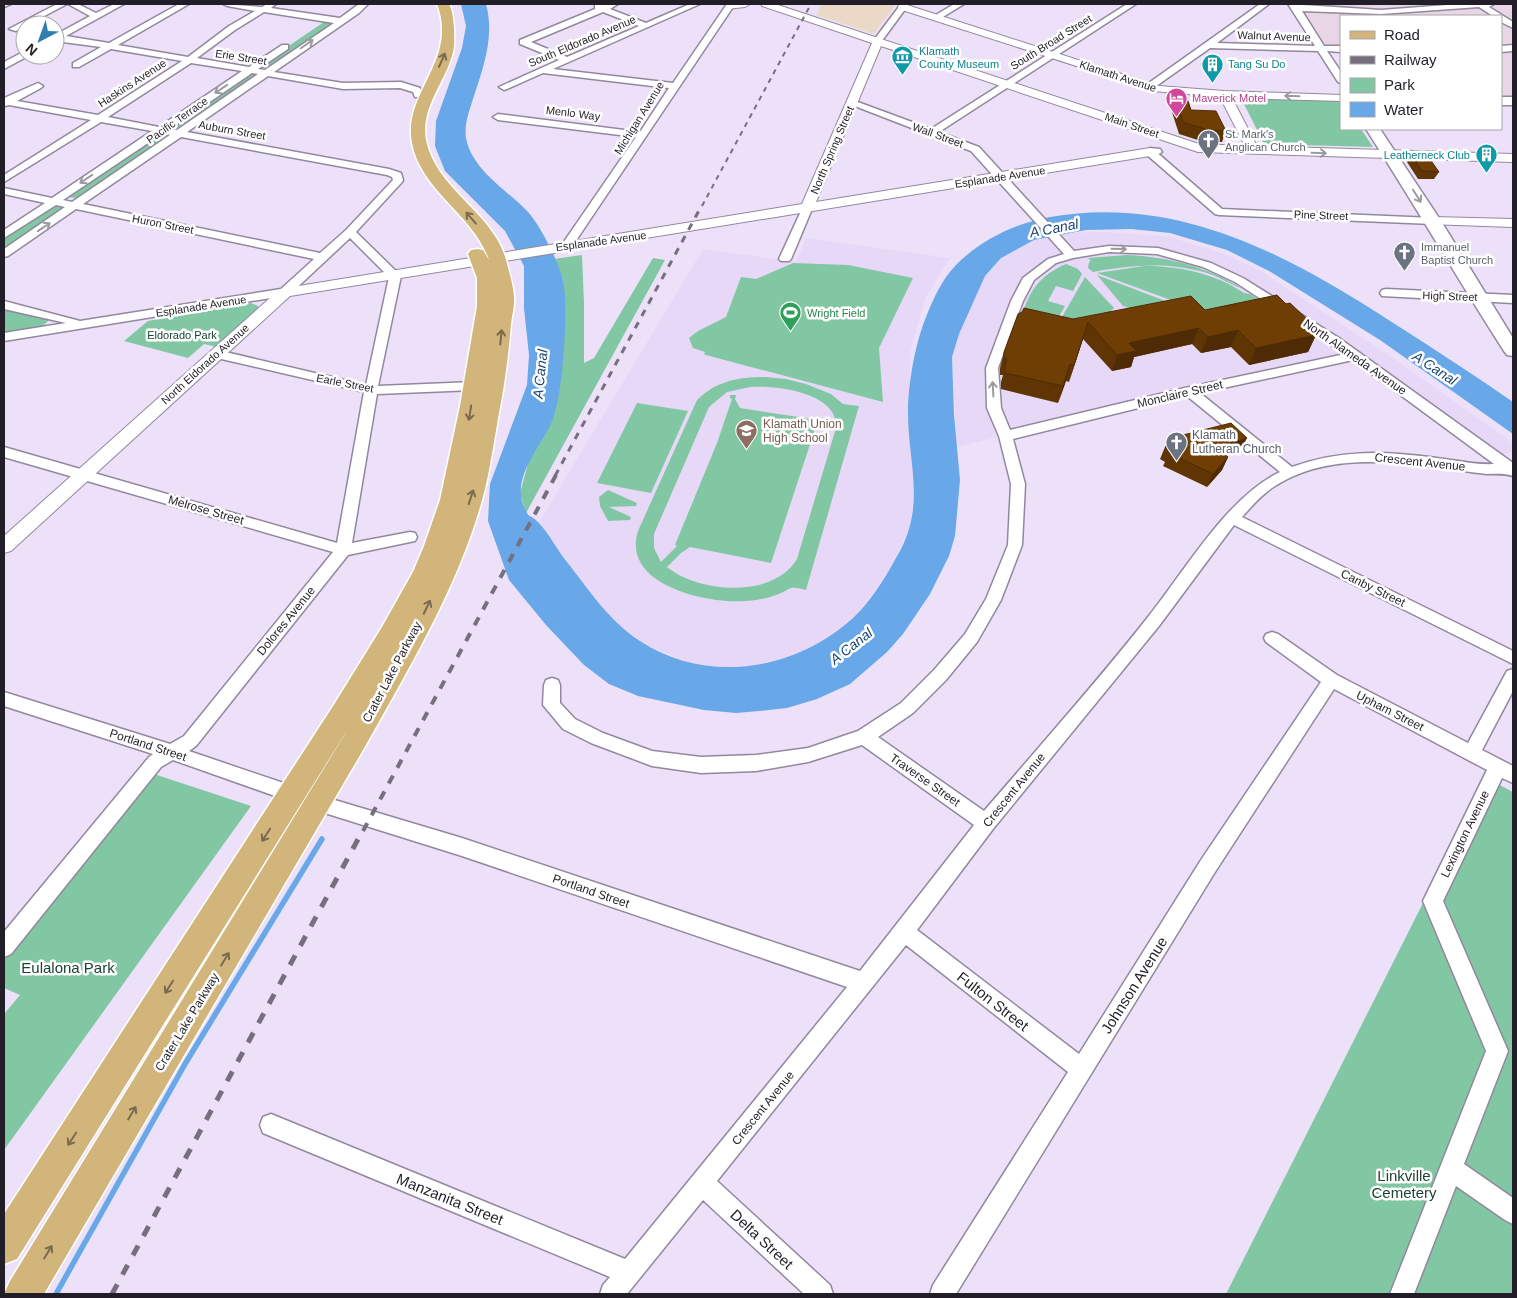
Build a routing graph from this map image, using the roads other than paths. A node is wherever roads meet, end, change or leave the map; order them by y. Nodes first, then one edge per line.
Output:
1 (63, 4) edge
2 (72, 4) edge
3 (120, 4) edge
4 (186, 4) edge
5 (227, 4) edge
6 (272, 4) edge
7 (349, 4) edge
8 (364, 4) edge
9 (429, 4) edge
10 (443, 4) edge
11 (590, 4) edge
12 (614, 4) edge
13 (696, 4) edge
14 (744, 4) edge
15 (766, 4) edge
16 (774, 4) edge
17 (960, 4) edge
18 (1132, 4) edge
19 (1265, 4) edge
20 (1370, 4) edge
21 (1479, 4) edge
22 (1490, 4) edge
23 (731, 6) edge
24 (904, 6) edge
25 (1294, 6) edge
26 (263, 9) junction
27 (603, 9) junction
28 (784, 10) junction
29 (1384, 14) edge
30 (1497, 15) edge
31 (96, 16) junction
32 (935, 18) junction
33 (1502, 18) edge
34 (328, 19) junction
35 (340, 21) junction
36 (647, 26) junction
37 (1513, 26) edge
38 (13, 30) dead end
39 (65, 32) edge
40 (65, 38) edge
41 (878, 40) junction
42 (1206, 45) junction
43 (111, 46) junction
44 (1320, 48) junction
45 (1340, 50) edge
46 (1050, 55) junction
47 (15, 60) edge
48 (189, 60) junction
49 (567, 60) junction
50 (4, 66) edge
51 (76, 66) dead end
52 (250, 70) junction
53 (542, 71) junction
54 (267, 72) junction
55 (1340, 78) edge
56 (1007, 83) junction
57 (38, 86) dead end
58 (674, 86) junction
59 (504, 87) dead end
60 (1149, 87) junction
61 (1224, 94) junction
62 (418, 95) junction
63 (1340, 98) edge
64 (5, 102) edge
65 (852, 103) junction
66 (498, 117) dead end
67 (100, 118) junction
68 (1132, 126) junction
69 (160, 129) junction
70 (1374, 130) edge
71 (933, 132) junction
72 (180, 133) junction
73 (644, 135) junction
74 (1198, 148) junction
75 (1253, 150) junction
76 (1153, 152) junction
77 (1390, 155) junction
78 (1513, 158) edge
79 (410, 164) dead end
80 (396, 175) joint
81 (1001, 176) junction
82 (4, 179) edge
83 (424, 187) dead end
84 (4, 191) edge
85 (54, 201) junction
86 (76, 206) junction
87 (807, 209) junction
88 (452, 221) dead end
89 (1433, 221) junction
90 (1513, 223) edge
91 (350, 232) junction
92 (4, 235) edge
93 (469, 241) dead end
94 (567, 246) junction
95 (4, 254) edge
96 (1071, 254) junction
97 (322, 257) junction
98 (498, 258) junction
99 (785, 259) dead end
100 (395, 276) junction
101 (285, 292) junction
102 (1386, 293) dead end
103 (1478, 297) junction
104 (1513, 298) edge
105 (4, 305) edge
106 (82, 323) junction
107 (4, 337) edge
108 (1513, 351) edge
109 (217, 354) junction
110 (1356, 356) junction
111 (474, 386) junction
112 (371, 390) junction
113 (1190, 391) junction
114 (1006, 436) junction
115 (4, 452) edge
116 (1512, 469) edge
117 (1290, 473) junction
118 (83, 474) junction
119 (1232, 518) junction
120 (410, 537) dead end
121 (4, 546) edge
122 (343, 550) junction
123 (1272, 638) dead end
124 (1513, 658) edge
125 (1513, 676) edge
126 (1331, 680) junction
127 (552, 685) dead end
128 (4, 699) edge
129 (864, 737) junction
130 (171, 752) junction
131 (1472, 753) junction
132 (1506, 771) edge
133 (305, 798) junction
134 (986, 823) junction
135 (904, 932) junction
136 (4, 947) edge
137 (863, 982) junction
138 (1082, 1069) junction
139 (271, 1125) dead end
140 (1451, 1169) junction
141 (702, 1183) junction
142 (1513, 1212) edge
143 (4, 1246) edge
144 (629, 1273) junction
145 (23, 1294) edge
146 (612, 1294) edge
147 (821, 1294) edge
148 (942, 1294) edge
149 (1402, 1294) edge

1 - 38 street
2 - 31 street
3 - 31 street
4 - 43 street
5 - 26 street
6 - 26 street, Haskins Avenue
7 - 34 street, Pacific Terrace
8 - 35 street, Pacific Terrace
9 - 62 main road
98 -> 10 main road, Crater Lake Parkway
11 - 27 street
12 - 27 street
13 - 36 street, South Eldorado Avenue
14 - 23 street
15 - 28 street, Main Street
16 - 28 street
17 - 32 street
18 - 46 street, South Broad Street
19 - 42 street
20 - 29 street
21 - 22 street
21 - 29 street
21 - 30 street
23 - 58 street, Michigan Avenue
24 - 32 street, Klamath Avenue
24 - 41 street
25 - 29 street
25 - 44 street
26 - 34 street
26 - 48 street, Haskins Avenue
27 - 36 street
27 - 49 street
28 - 41 street, Main Street
31 - 39 street
32 - 46 street, Klamath Avenue
33 - 37 street
34 - 35 street
34 - 52 street, Pacific Terrace
54 -> 35 street, Pacific Terrace
36 - 49 street, South Eldorado Avenue
40 - 43 street, Erie Street
41 - 56 street, Main Street
41 - 65 street, North Spring Street
42 - 44 street, Walnut Avenue
42 - 60 street
43 - 48 street, Erie Street
43 - 51 street
44 - 45 street, Walnut Avenue
44 - 55 street
46 - 56 street, South Broad Street
46 - 60 street, Klamath Avenue
47 - 50 street
48 - 52 street, Erie Street
48 - 67 street, Haskins Avenue
49 - 53 street, South Eldorado Avenue
52 - 54 street, Erie Street
52 -> 69 street, Pacific Terrace
53 - 58 street
53 - 59 street, South Eldorado Avenue
54 - 62 street, Erie Street
54 - 72 street, Pacific Terrace
56 - 68 street, Main Street
56 - 71 street, South Broad Street
57 - 64 street
58 - 73 street, Michigan Avenue
60 - 61 street, Klamath Avenue
63 -> 61 street, Klamath Avenue
61 - 75 street
62 - 79 main road
64 - 67 street, Auburn Street
65 - 71 street, Wall Street
65 - 87 street, North Spring Street
66 - 73 street, Menlo Way
67 - 69 street, Auburn Street
67 - 82 street, Haskins Avenue
68 - 74 street, Main Street
68 - 76 street
69 - 72 street, Auburn Street
69 -> 85 street, Pacific Terrace
70 - 77 main road
71 - 81 street, Wall Street
72 - 80 street, Auburn Street
72 - 86 street, Pacific Terrace
73 - 94 street, Michigan Avenue
74 - 75 street, Main Street
74 - 76 street, Esplanade Avenue
75 -> 77 street, Main Street
76 - 81 street, Esplanade Avenue
76 - 89 street, Pine Street
77 - 78 street, Main Street
77 -> 89 main road
80 - 91 street, North Eldorado Avenue
81 - 87 street, Esplanade Avenue
81 - 96 street, Wall Street
83 - 88 main road
84 - 85 street, Huron Street
85 - 86 street, Huron Street
85 - 92 street, Pacific Terrace
95 -> 86 street, Pacific Terrace
86 - 97 street, Huron Street
87 - 94 street, Esplanade Avenue
87 - 99 street, North Spring Street
89 - 90 street, Pine Street
89 - 103 main road
91 - 97 street, North Eldorado Avenue
91 - 100 street
93 - 98 main road, Crater Lake Parkway
94 - 98 street, Esplanade Avenue
96 -> 110 street, North Alameda Avenue
114 -> 96 street, North Alameda Avenue
97 - 101 street, North Eldorado Avenue
98 - 100 street, Esplanade Avenue
98 - 111 main road, Crater Lake Parkway
133 -> 98 main road, Crater Lake Parkway
100 - 101 street, Esplanade Avenue
100 - 112 street, Dolores Avenue
101 - 106 street, Esplanade Avenue
101 - 109 street, North Eldorado Avenue
102 - 103 street, High Street
103 - 104 street, High Street
103 - 108 main road
105 - 106 street
106 - 107 street, Esplanade Avenue
109 - 112 street, Earle Street
109 - 118 street, North Eldorado Avenue
110 - 113 street, Monclaire Street
110 - 116 street, North Alameda Avenue
111 - 112 street, Earle Street
111 -> 133 main road, Crater Lake Parkway
112 - 122 street, Dolores Avenue
113 - 114 street, Monclaire Street
113 - 117 street
114 - 129 street, North Alameda Avenue
115 - 118 street, Melrose Street
116 - 117 street, Crescent Avenue
117 - 119 street, Crescent Avenue
118 - 121 street, North Eldorado Avenue
118 - 122 street, Melrose Street
119 - 124 street, Canby Street
119 - 134 street, Crescent Avenue
120 - 122 street, Melrose Street
122 - 130 street, Dolores Avenue
123 - 126 street, Upham Street
125 - 131 street
126 - 131 street, Upham Street
126 - 138 street, Johnson Avenue
127 - 129 street, North Alameda Avenue
128 - 130 street, Portland Street
129 - 134 street, Traverse Street
130 - 133 street, Portland Street
130 - 136 street, Dolores Avenue
131 - 132 street, Upham Street
132 - 140 street, Lexington Avenue
133 - 137 street, Portland Street
133 -> 143 main road, Crater Lake Parkway
145 -> 133 main road, Crater Lake Parkway
134 - 135 street, Crescent Avenue
135 - 137 street, Crescent Avenue
135 - 138 street, Fulton Street
137 - 141 street, Crescent Avenue
138 - 148 street, Johnson Avenue
139 - 144 street, Manzanita Street
140 - 142 street
140 - 149 street
141 - 144 street, Crescent Avenue
141 - 147 street, Delta Street
144 - 146 street, Crescent Avenue

